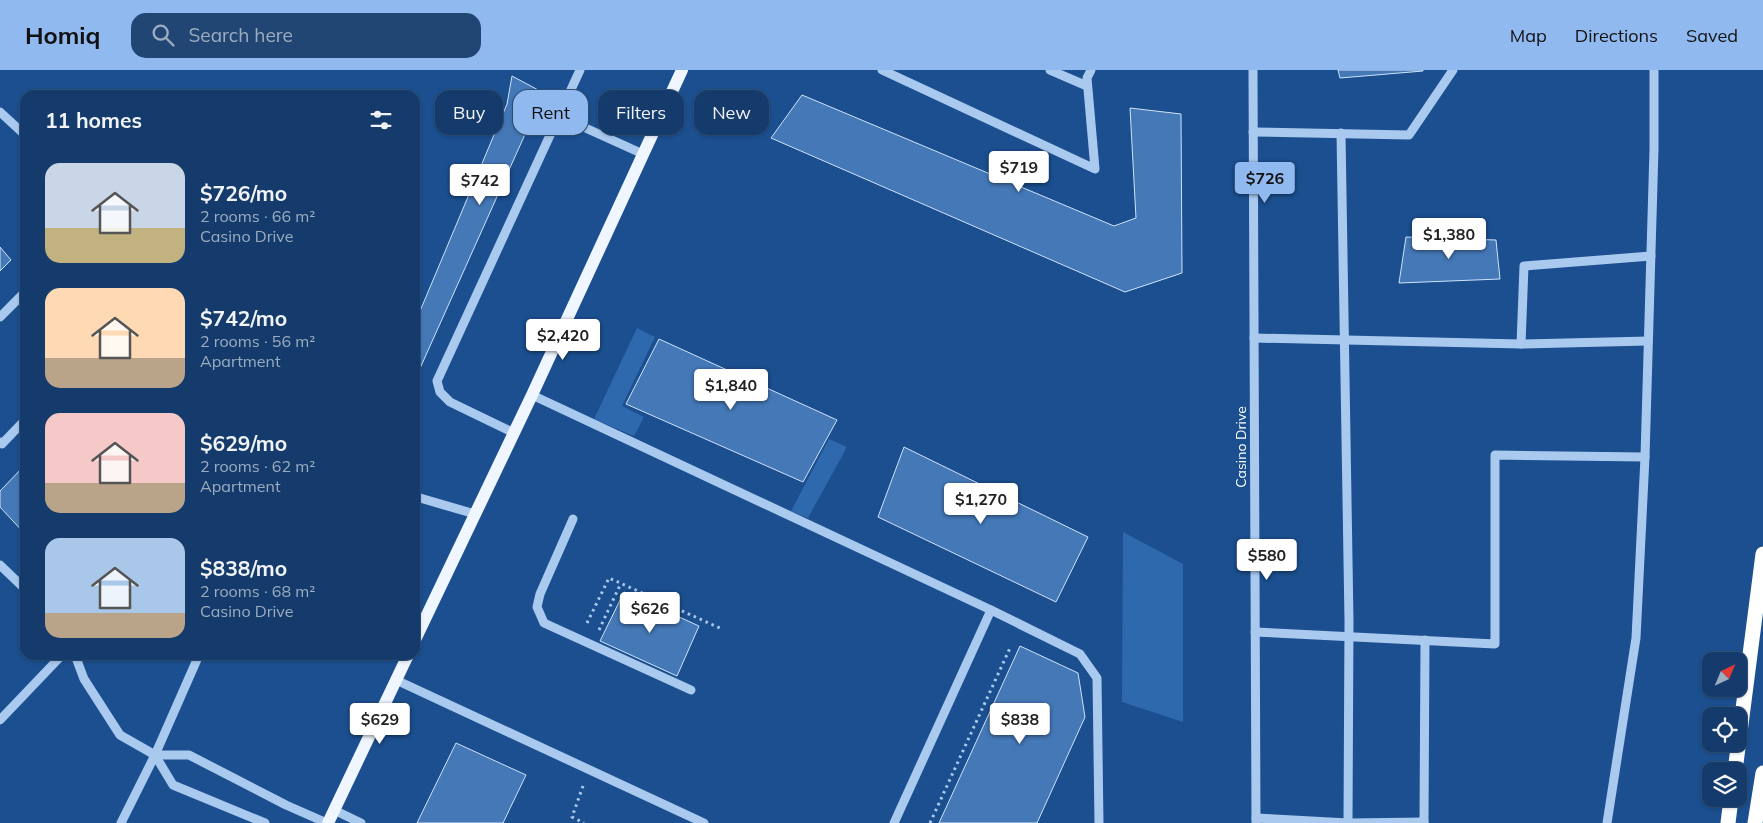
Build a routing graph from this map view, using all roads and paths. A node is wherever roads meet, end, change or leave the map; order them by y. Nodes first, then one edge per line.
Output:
1 (580, 70) edge
2 (682, 70) edge
3 (882, 70) edge
4 (1050, 70) edge
5 (1091, 70) edge
6 (1253, 70) edge
7 (1454, 70) edge
8 (1654, 70) edge
9 (1087, 86) junction
10 (571, 90) edge
11 (0, 112) edge
12 (588, 129) edge
13 (20, 130) edge
14 (1253, 132) junction
15 (1341, 133) junction
16 (550, 135) edge
17 (644, 154) junction
18 (1651, 256) junction
19 (20, 297) edge
20 (0, 317) edge
21 (1254, 338) junction
22 (1345, 340) junction
23 (1648, 341) junction
24 (1520, 344) junction
25 (532, 395) junction
26 (20, 425) edge
27 (514, 433) junction
28 (0, 442) edge
29 (1645, 457) junction
30 (420, 498) edge
31 (475, 514) junction
32 (574, 519) dead end
33 (1763, 554) edge
34 (0, 565) edge
35 (622, 584) junction
36 (20, 585) edge
37 (991, 610) junction
38 (722, 629) dead end
39 (420, 630) edge
40 (583, 630) dead end
41 (1255, 632) junction
42 (595, 636) dead end
43 (1349, 636) junction
44 (1425, 640) junction
45 (1010, 648) dead end
46 (57, 660) edge
47 (77, 660) edge
48 (198, 660) edge
49 (406, 660) edge
50 (396, 680) junction
51 (691, 690) dead end
52 (0, 720) edge
53 (155, 754) junction
54 (1736, 762) edge
55 (1763, 772) edge
56 (576, 781) dead end
57 (1730, 807) edge
58 (334, 810) junction
59 (1256, 821) edge
60 (121, 823) edge
61 (265, 823) edge
62 (328, 823) edge
63 (361, 823) edge
64 (584, 823) edge
65 (704, 823) edge
66 (894, 823) edge
67 (930, 823) edge
68 (1099, 823) edge
69 (1348, 823) edge
70 (1424, 823) edge
71 (1607, 823) edge
72 (1728, 823) edge
73 (1755, 823) edge

1 - 10 street
2 - 17 main road
3 - 9 street
4 - 9 street
5 - 9 street
6 - 14 street, Casino Drive
7 - 15 street
8 - 18 street
11 - 13 street
12 - 17 street
14 - 15 street
14 - 21 street, Casino Drive
15 - 22 street
16 - 27 street
17 - 25 main road
18 - 23 street
18 - 24 street
19 - 20 street
21 - 22 street
21 - 41 street, Casino Drive
22 - 24 street
22 - 43 street
23 - 24 street
23 - 29 street
25 - 27 main road
25 - 37 street
26 - 28 street
27 - 31 main road
29 - 44 street
29 - 71 street
30 - 31 street
31 - 39 main road
32 - 51 street
33 - 54 highway
34 - 36 street
35 - 38 path
35 - 40 path
35 - 42 path
37 - 66 street
37 - 68 street
41 - 43 street
41 - 59 street, Casino Drive
43 - 44 street
43 - 69 street
44 - 70 street
45 - 67 path
46 - 52 street
47 - 53 street
48 - 53 street
49 - 50 main road
50 - 58 main road
50 - 65 street
53 - 60 street
53 - 61 street
53 - 62 street
55 - 73 highway
56 - 64 path
57 - 72 highway
58 - 62 main road
58 - 63 street
59 - 69 street
69 - 70 street

